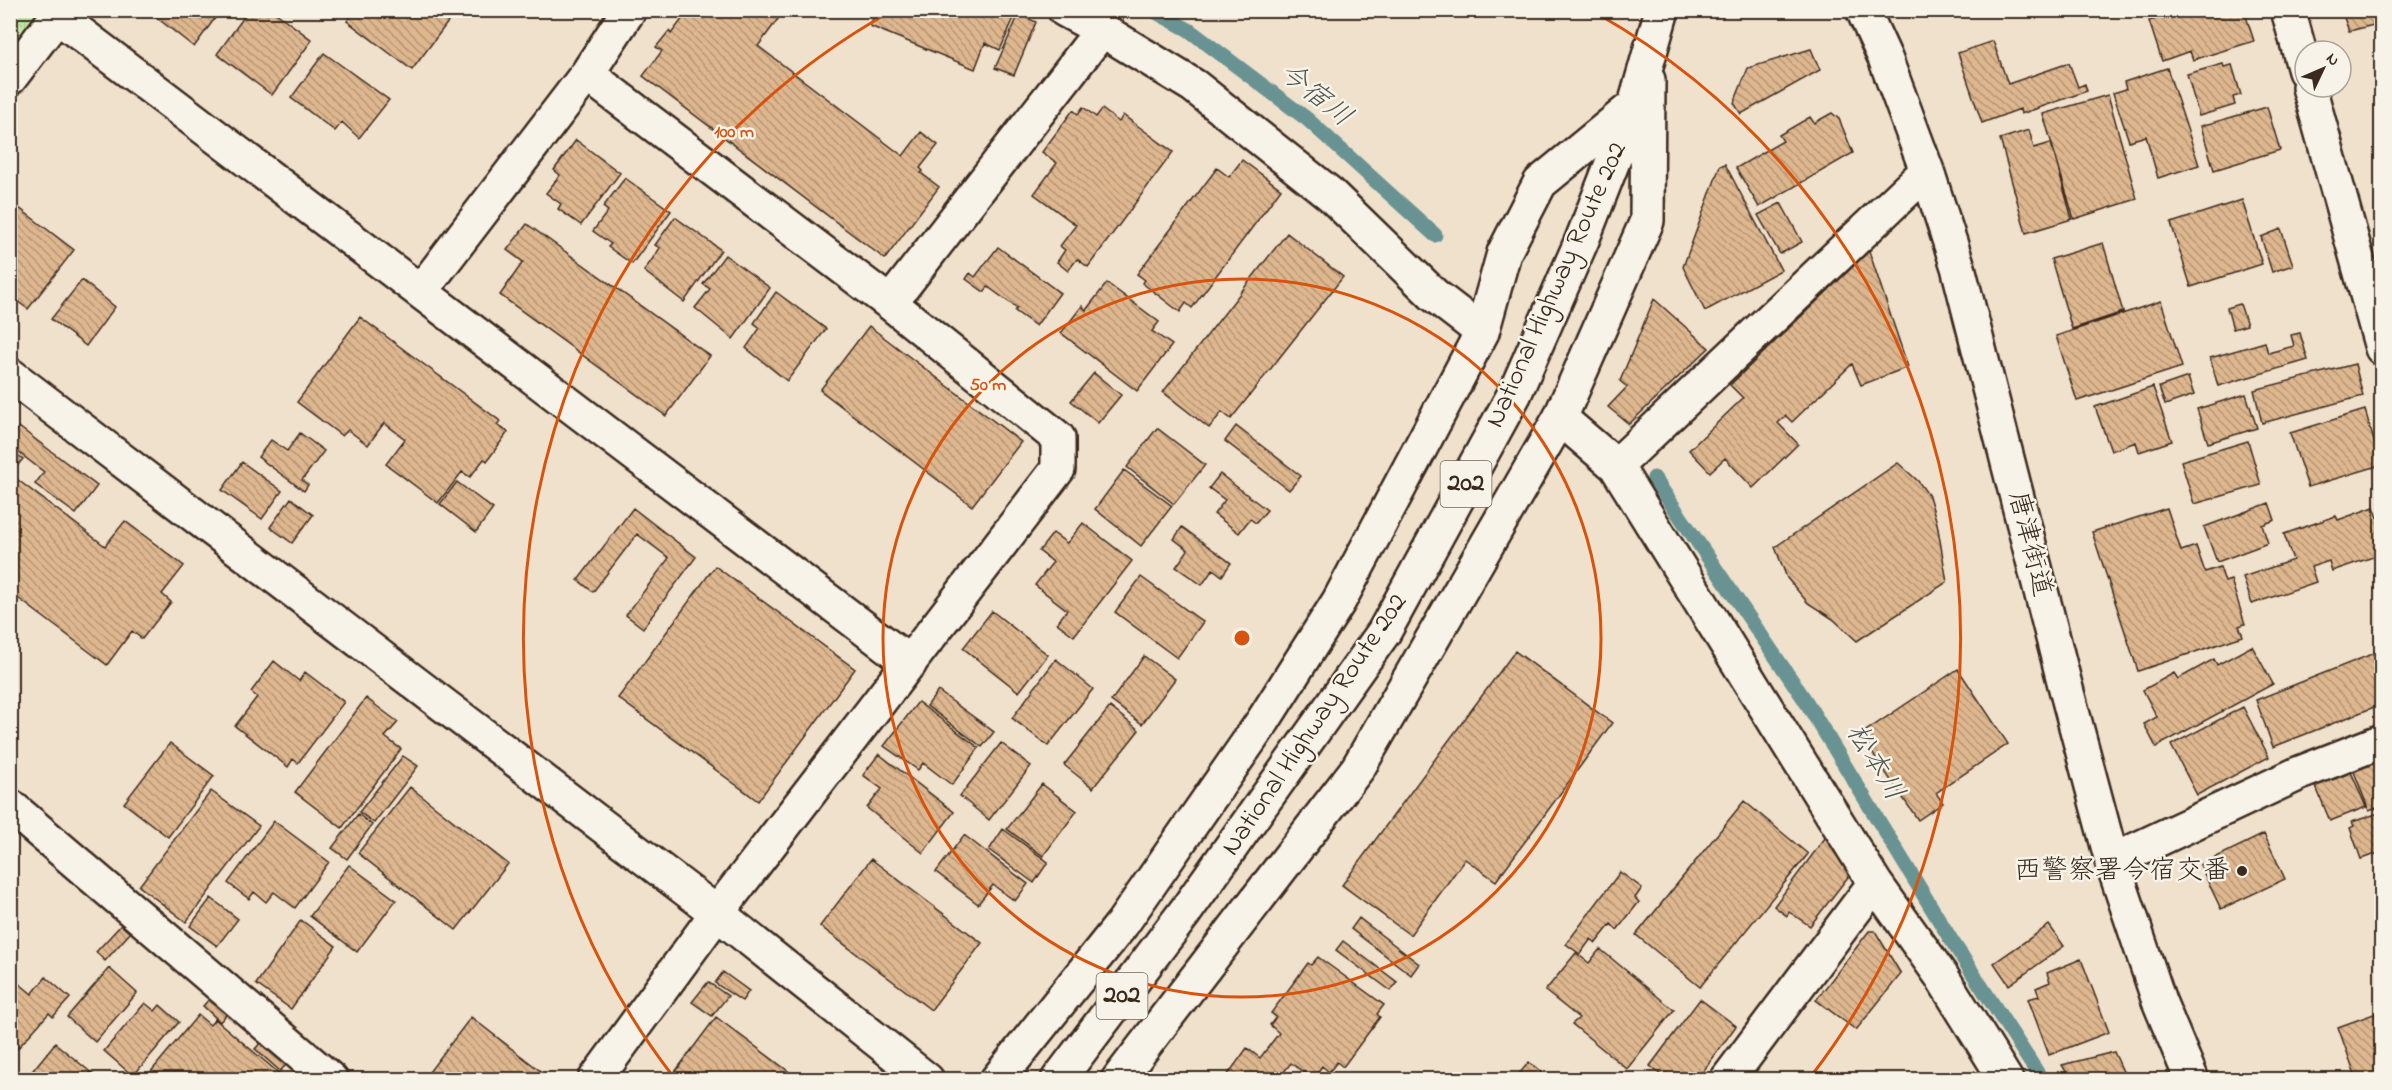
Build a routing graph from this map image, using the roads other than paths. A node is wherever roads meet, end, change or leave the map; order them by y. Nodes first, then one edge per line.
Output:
1 (629, 10) edge
2 (1065, 10) edge
3 (1662, 10) edge
4 (1863, 10) edge
5 (2288, 10) edge
6 (60, 13) edge
7 (1102, 30) junction
8 (2296, 39) edge
9 (1648, 57) junction
10 (587, 74) junction
11 (10, 78) edge
12 (2312, 99) edge
13 (1635, 105) junction
14 (1928, 171) junction
15 (422, 291) junction
16 (890, 303) junction
17 (1482, 332) junction
18 (2382, 348) edge
19 (10, 375) edge
20 (1560, 418) junction
21 (1616, 466) junction
22 (910, 663) junction
23 (2382, 741) edge
24 (10, 806) edge
25 (2112, 861) junction
26 (1875, 883) junction
27 (717, 913) junction
28 (332, 1080) edge
29 (595, 1080) edge
30 (927, 1080) edge
31 (997, 1080) edge
32 (1058, 1080) edge
33 (1118, 1080) edge
34 (1727, 1080) edge
35 (2006, 1080) edge
36 (2192, 1080) edge

1 - 10 main road
2 - 7 main road
3 - 9 main road, National Highway Route 202 / 202
4 - 14 main road, 唐津街道
5 - 8 main road
6 - 11 main road
6 - 15 main road
7 - 16 main road
7 - 17 main road
9 - 13 main road, National Highway Route 202 / 202
9 - 20 main road
10 - 15 main road
10 - 16 main road
12 - 18 main road
13 - 17 main road
13 - 32 main road, National Highway Route 202 / 202
14 - 21 main road
14 - 25 main road, 唐津街道
15 - 22 main road
16 - 22 main road
17 - 31 main road
19 - 27 main road
20 - 21 main road
20 - 33 main road
21 - 26 main road
22 - 27 main road
23 - 25 main road
24 - 28 main road
25 - 36 main road, 唐津街道
26 - 34 main road
26 - 35 main road
27 - 29 main road
27 - 30 main road

